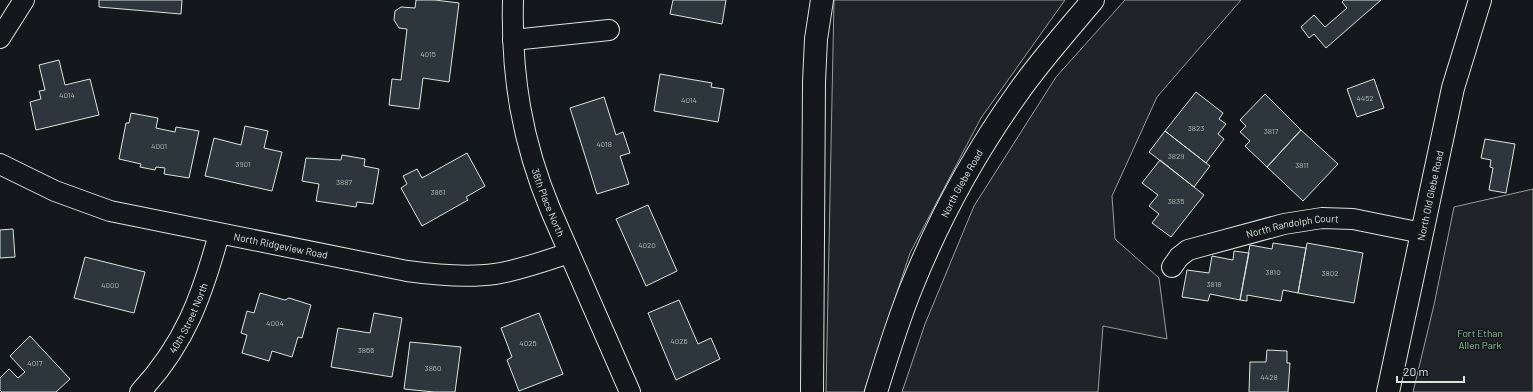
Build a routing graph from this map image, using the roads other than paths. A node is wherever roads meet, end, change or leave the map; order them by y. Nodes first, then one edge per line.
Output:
1 (24, 0) edge
2 (513, 0) edge
3 (822, 0) edge
4 (1093, 0) edge
5 (1480, 0) edge
6 (610, 30) dead end
7 (0, 38) edge
8 (513, 40) junction
9 (0, 164) edge
10 (1422, 232) junction
11 (219, 234) junction
12 (569, 253) junction
13 (1172, 267) dead end
14 (140, 392) edge
15 (630, 392) edge
16 (812, 392) edge
17 (876, 392) edge
18 (1388, 392) edge

1 - 7 street
2 - 8 street, 38th Place North
3 - 16 main road
4 - 17 main road, North Glebe Road
5 - 10 main road, North Old Glebe Road
6 - 8 street
8 - 12 street, 38th Place North
9 - 11 street, North Ridgeview Road
10 - 13 street, North Randolph Court
10 - 18 main road, North Old Glebe Road
11 - 12 street, North Ridgeview Road
11 - 14 street, 40th Street North
12 - 15 street, 38th Place North

